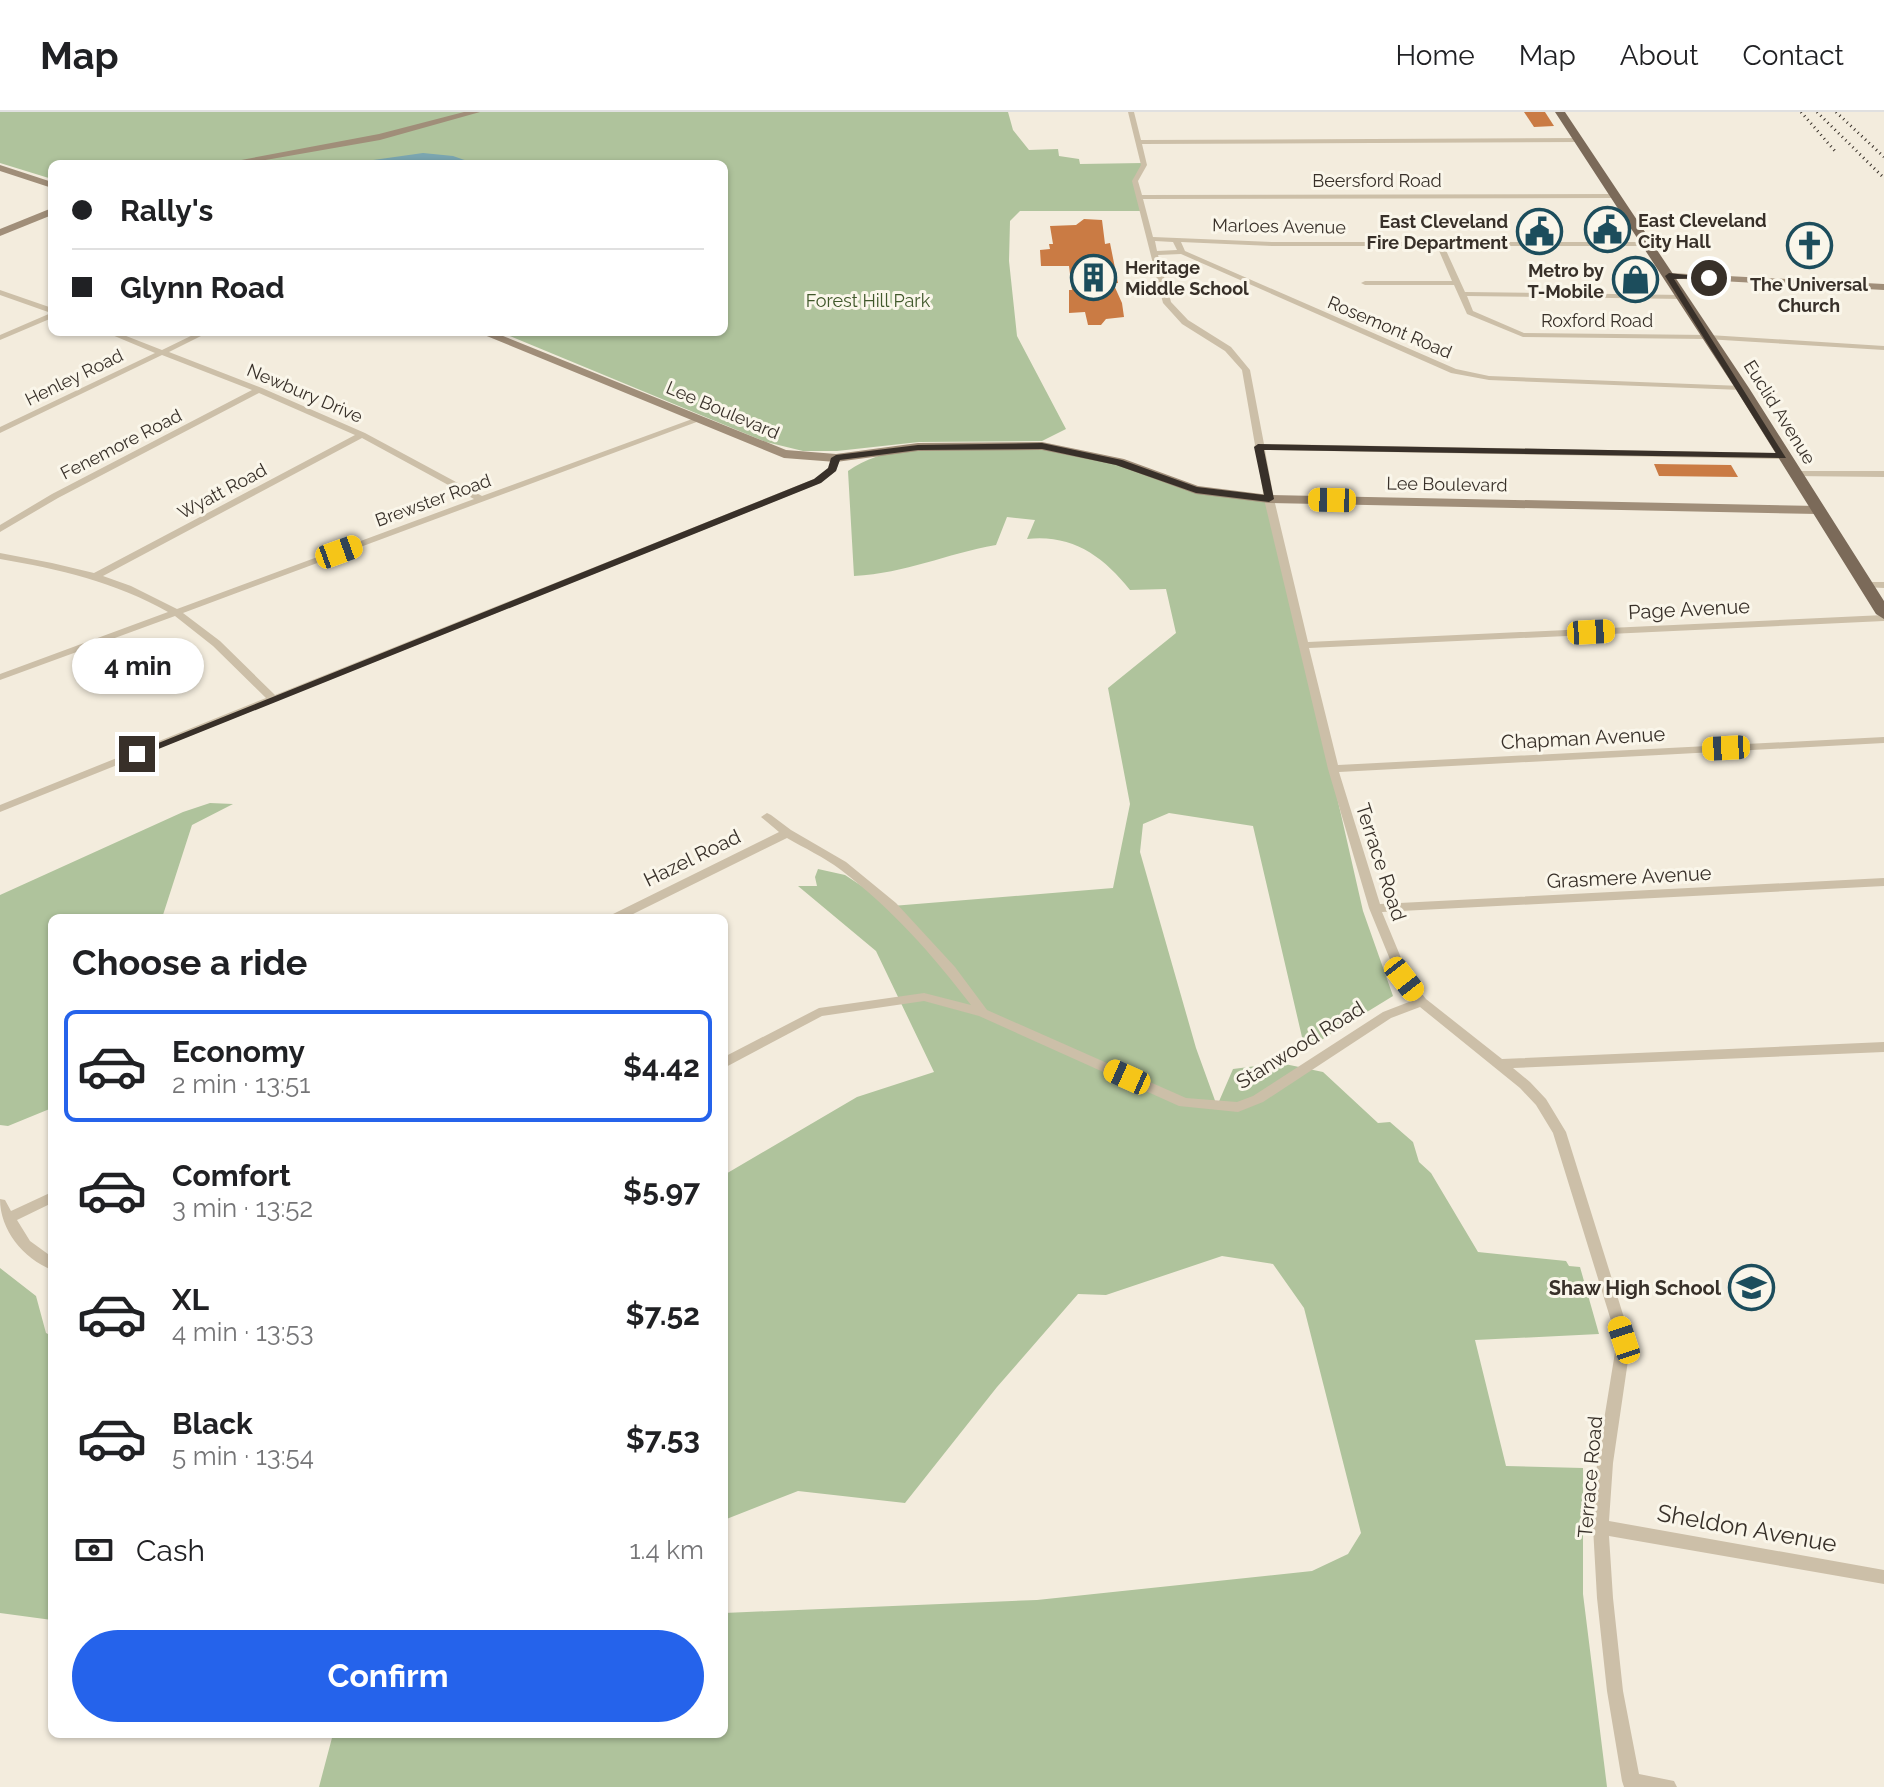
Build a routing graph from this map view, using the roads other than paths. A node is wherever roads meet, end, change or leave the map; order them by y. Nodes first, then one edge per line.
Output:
1 (475, 112) edge
2 (1131, 112) edge
3 (1560, 112) edge
4 (1579, 140) junction
5 (1138, 142) junction
6 (249, 160) edge
7 (0, 168) edge
8 (48, 184) edge
9 (1615, 196) junction
10 (1140, 197) junction
11 (48, 213) edge
12 (0, 233) edge
13 (1176, 240) junction
14 (1439, 243) junction
15 (1648, 244) junction
16 (1151, 246) junction
17 (1182, 252) junction
18 (1669, 276) junction
19 (1365, 283) dead end
20 (1456, 283) junction
21 (1884, 287) edge
22 (0, 292) edge
23 (1462, 294) junction
24 (1683, 297) junction
25 (48, 311) edge
26 (48, 315) edge
27 (120, 336) edge
28 (197, 336) edge
29 (493, 336) edge
30 (1709, 337) junction
31 (0, 338) edge
32 (1884, 348) edge
33 (164, 352) junction
34 (1742, 388) junction
35 (259, 390) junction
36 (698, 420) junction
37 (0, 430) edge
38 (362, 435) junction
39 (1258, 447) junction
40 (1783, 456) junction
41 (836, 458) junction
42 (1795, 474) junction
43 (1884, 474) edge
44 (480, 499) junction
45 (1269, 499) junction
46 (1818, 510) junction
47 (0, 529) edge
48 (0, 556) edge
49 (96, 576) junction
50 (1866, 585) junction
51 (1884, 585) edge
52 (175, 613) junction
53 (1884, 616) edge
54 (1304, 645) junction
55 (0, 677) edge
56 (273, 699) junction
57 (1884, 740) edge
58 (1333, 769) junction
59 (0, 809) edge
60 (767, 817) dead end
61 (787, 833) junction
62 (1884, 882) edge
63 (1375, 908) junction
64 (623, 914) edge
65 (1422, 1002) junction
66 (983, 1013) junction
67 (1884, 1047) edge
68 (728, 1061) edge
69 (1501, 1064) junction
70 (48, 1199) edge
71 (0, 1204) edge
72 (9, 1218) junction
73 (48, 1261) edge
74 (1601, 1527) junction
75 (1884, 1577) edge
76 (1632, 1784) edge
77 (1668, 1787) edge

1 - 6 street
2 - 5 street, Terrace Road
3 - 4 main road, Euclid Avenue
4 - 5 street
4 - 9 main road, Euclid Avenue
5 - 10 street, Terrace Road
7 - 8 street
9 - 10 street, Beersford Road
9 - 15 main road, Euclid Avenue
10 - 16 street, Terrace Road
11 - 12 street
13 - 14 street, Marloes Avenue
13 - 16 street, Marloes Avenue
13 - 17 street
14 - 15 street, Marloes Avenue
14 - 20 street, Roxford Road
15 - 18 main road, Euclid Avenue
16 - 17 street, Rosemont Road
16 - 39 street, Terrace Road
17 - 34 street, Rosemont Road
18 - 21 street
18 - 24 main road, Euclid Avenue
19 - 20 street
20 - 23 street, Roxford Road
22 - 25 street
23 - 24 street
23 - 30 street, Roxford Road
24 - 30 main road, Euclid Avenue
26 - 31 street
27 - 33 street, Newbury Drive
28 - 33 street, Henley Road
29 - 36 street, Lee Boulevard
30 - 32 street, Roxford Road
30 - 34 main road, Euclid Avenue
33 - 35 street, Newbury Drive
33 - 37 street, Henley Road
34 - 40 main road, Euclid Avenue
35 - 38 street, Newbury Drive
35 - 47 street, Fenemore Road
36 - 41 street, Lee Boulevard
36 - 44 street, Brewster Road
38 - 44 street, Newbury Drive
38 - 49 street, Wyatt Road
39 - 40 street
39 - 45 street, Terrace Road
40 - 42 main road, Euclid Avenue
41 - 45 street, Lee Boulevard
41 - 56 street
42 - 43 street
42 - 46 main road, Euclid Avenue
44 - 52 street, Brewster Road
45 - 46 street, Lee Boulevard
45 - 54 street, Terrace Road
46 - 50 main road, Euclid Avenue
48 - 49 street
49 - 52 street
50 - 51 street
50 - 53 main road, Euclid Avenue
52 - 55 street, Brewster Road
52 - 56 street
53 - 54 street, Page Avenue
54 - 58 street, Terrace Road
56 - 59 street
57 - 58 street, Chapman Avenue
58 - 63 street, Terrace Road
60 - 61 street, Stanwood Road
61 - 64 street, Hazel Road
61 - 66 street, Stanwood Road
62 - 63 street, Grasmere Avenue
63 - 65 street, Terrace Road
65 - 66 street, Stanwood Road
65 - 69 street, Terrace Road
66 - 68 street
67 - 69 street
69 - 74 street, Terrace Road
70 - 72 street
71 - 72 street
72 - 73 street
74 - 75 street, Sheldon Avenue
74 - 76 street, Terrace Road
76 - 77 street

